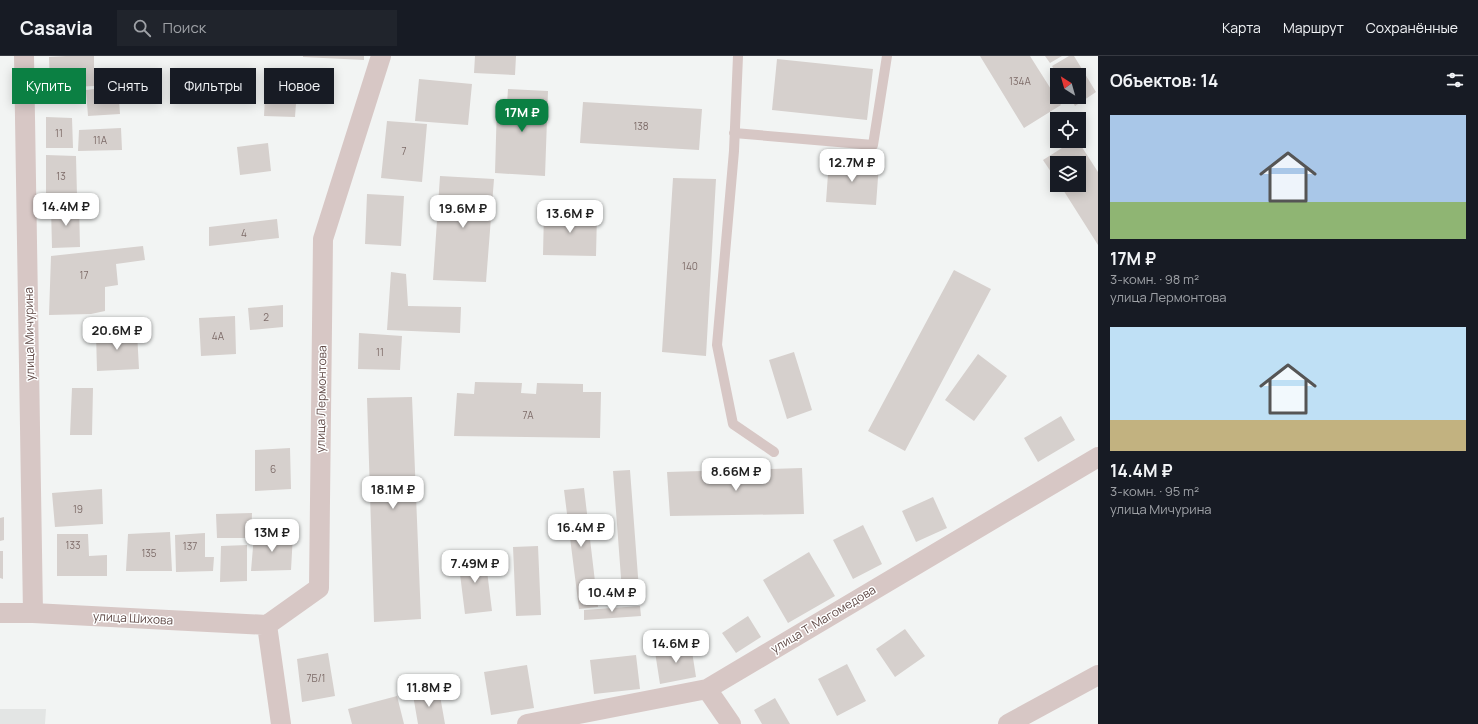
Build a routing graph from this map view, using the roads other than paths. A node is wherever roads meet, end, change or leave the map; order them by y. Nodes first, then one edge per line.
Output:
1 (24, 56) edge
2 (381, 56) edge
3 (738, 56) edge
4 (887, 56) edge
5 (734, 133) junction
6 (774, 452) dead end
7 (1098, 457) edge
8 (0, 613) edge
9 (33, 613) junction
10 (267, 624) junction
11 (1098, 675) edge
12 (707, 689) junction
13 (281, 724) edge
14 (527, 724) edge
15 (731, 724) edge
16 (1008, 724) edge

1 - 9 street, улица Мичурина
2 - 10 street, улица Лермонтова
3 - 5 lane
4 - 5 lane
5 - 6 lane
7 - 12 street, улица Т. Магомедова
8 - 9 street, улица Шихова
9 - 10 street, улица Шихова
10 - 13 street
11 - 16 street
12 - 14 street, улица Т. Магомедова
12 - 15 street

